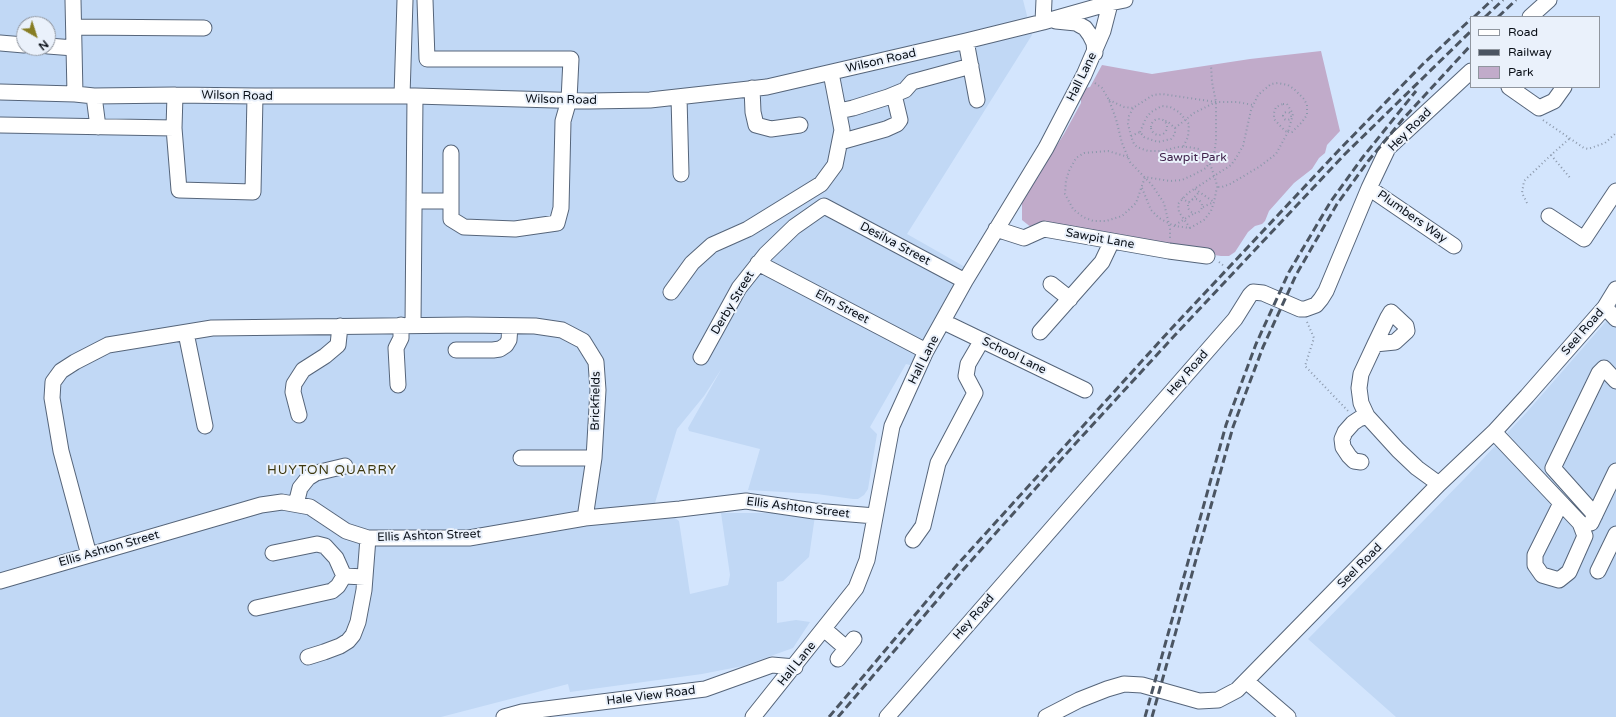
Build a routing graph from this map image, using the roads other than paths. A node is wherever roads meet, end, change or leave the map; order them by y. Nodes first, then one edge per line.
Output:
1 (74, 0) edge
2 (405, 0) edge
3 (426, 0) edge
4 (1044, 0) edge
5 (1125, 0) edge
6 (1549, 0) edge
7 (1111, 1) edge
8 (1531, 16) edge
9 (1046, 22) junction
10 (74, 27) junction
11 (204, 28) dead end
12 (966, 41) junction
13 (0, 43) edge
14 (16, 44) edge
15 (56, 47) edge
16 (74, 48) junction
17 (1095, 53) junction
18 (971, 66) junction
19 (1470, 72) edge
20 (831, 73) junction
21 (752, 88) junction
22 (1510, 88) edge
23 (1563, 88) edge
24 (0, 92) edge
25 (76, 94) junction
26 (175, 95) junction
27 (94, 96) junction
28 (255, 96) junction
29 (408, 96) junction
30 (679, 97) junction
31 (888, 97) junction
32 (569, 100) junction
33 (977, 100) dead end
34 (839, 111) junction
35 (0, 125) edge
36 (800, 125) dead end
37 (98, 127) junction
38 (174, 128) junction
39 (840, 142) junction
40 (451, 153) dead end
41 (681, 174) dead end
42 (1369, 188) junction
43 (1616, 191) edge
44 (414, 201) junction
45 (450, 201) junction
46 (824, 206) joint
47 (1549, 216) dead end
48 (996, 229) junction
49 (1112, 241) junction
50 (1454, 246) dead end
51 (1208, 256) dead end
52 (758, 263) junction
53 (965, 281) junction
54 (1051, 284) dead end
55 (1616, 289) edge
56 (671, 292) dead end
57 (1070, 299) junction
58 (1605, 307) junction
59 (1616, 319) edge
60 (944, 322) junction
61 (407, 325) junction
62 (340, 326) junction
63 (510, 326) junction
64 (1040, 332) dead end
65 (186, 333) junction
66 (982, 340) junction
67 (1375, 344) junction
68 (456, 350) dead end
69 (926, 351) junction
70 (701, 357) dead end
71 (1616, 381) edge
72 (398, 385) dead end
73 (1085, 390) dead end
74 (299, 416) dead end
75 (1362, 418) junction
76 (205, 426) dead end
77 (1494, 432) junction
78 (521, 458) dead end
79 (594, 458) junction
80 (1361, 462) dead end
81 (345, 466) dead end
82 (1616, 471) edge
83 (1439, 484) junction
84 (1561, 503) junction
85 (296, 504) junction
86 (1595, 515) junction
87 (875, 516) junction
88 (585, 518) junction
89 (1616, 534) edge
90 (1585, 536) junction
91 (368, 538) junction
92 (913, 540) dead end
93 (273, 553) dead end
94 (89, 555) junction
95 (1598, 571) dead end
96 (344, 576) junction
97 (365, 577) junction
98 (0, 581) edge
99 (256, 608) dead end
100 (824, 629) junction
101 (846, 649) dead end
102 (308, 657) dead end
103 (795, 667) junction
104 (1246, 681) junction
105 (504, 717) edge
106 (754, 717) edge
107 (887, 717) edge
108 (1046, 717) edge
109 (1288, 717) edge

1 - 10 street
2 - 29 street
3 - 32 street
4 - 9 street
5 - 7 street, Wilson Road
6 - 8 street
7 - 9 street, Wilson Road
7 - 17 street, Hall Lane
9 - 12 street, Wilson Road
9 - 17 street
10 - 11 street
10 - 16 street
12 - 18 street
12 - 20 street, Wilson Road
13 - 14 street
15 - 16 street
16 - 25 street
17 - 48 street, Hall Lane
18 - 31 street
18 - 33 street
19 - 42 street, Hey Road
20 - 21 street, Wilson Road
20 - 34 street
21 - 30 street, Wilson Road
21 - 36 street
22 - 23 street
24 - 25 street, Wilson Road
25 - 27 street, Wilson Road
26 - 27 street, Wilson Road
26 - 28 street, Wilson Road
26 - 38 street
27 - 37 street
28 - 29 street, Wilson Road
28 - 38 street
29 - 32 street, Wilson Road
29 - 44 street
30 - 32 street, Wilson Road
30 - 41 street
31 - 34 street
31 - 39 street
32 - 45 street
34 - 39 street
35 - 37 street
37 - 38 street
39 - 56 street
40 - 45 street
42 - 50 street, Plumbers Way
42 - 107 street, Hey Road
43 - 47 street
44 - 45 street
44 - 61 street
46 - 52 street, Derby Street
46 - 53 street, Desilva Street
48 - 49 street, Sawpit Lane
48 - 53 street, Hall Lane
49 - 51 street, Sawpit Lane
49 - 57 street
52 - 69 street, Elm Street
52 - 70 street, Derby Street
53 - 60 street, Hall Lane
54 - 57 street
55 - 58 street, Seel Road
57 - 64 street
58 - 59 street
58 - 77 street, Seel Road
60 - 66 street, School Lane
60 - 69 street, Hall Lane
61 - 62 street, Brickfields
61 - 63 street, Brickfields
61 - 72 street
62 - 65 street, Brickfields
62 - 74 street
63 - 68 street
63 - 79 street, Brickfields
65 - 76 street
65 - 94 street, Brickfields
66 - 73 street, School Lane
66 - 92 street
67 - 67 street
67 - 75 street
69 - 87 street, Hall Lane
71 - 86 street
75 - 80 street
75 - 83 street
77 - 83 street, Seel Road
77 - 84 street
78 - 79 street
79 - 88 street, Brickfields
81 - 85 street
82 - 86 street
83 - 104 street, Seel Road
84 - 90 street
84 - 90 street
85 - 91 street, Ellis Ashton Street
85 - 94 street, Ellis Ashton Street
86 - 90 street
87 - 88 street, Ellis Ashton Street
87 - 100 street, Hall Lane
88 - 91 street, Ellis Ashton Street
89 - 95 street
91 - 97 street
93 - 96 street
94 - 98 street, Ellis Ashton Street
96 - 97 street
96 - 99 street
97 - 102 street
100 - 101 street
100 - 103 street, Hall Lane
103 - 105 street, Hale View Road
103 - 106 street, Hall Lane
104 - 108 street, Seel Road
104 - 109 street

